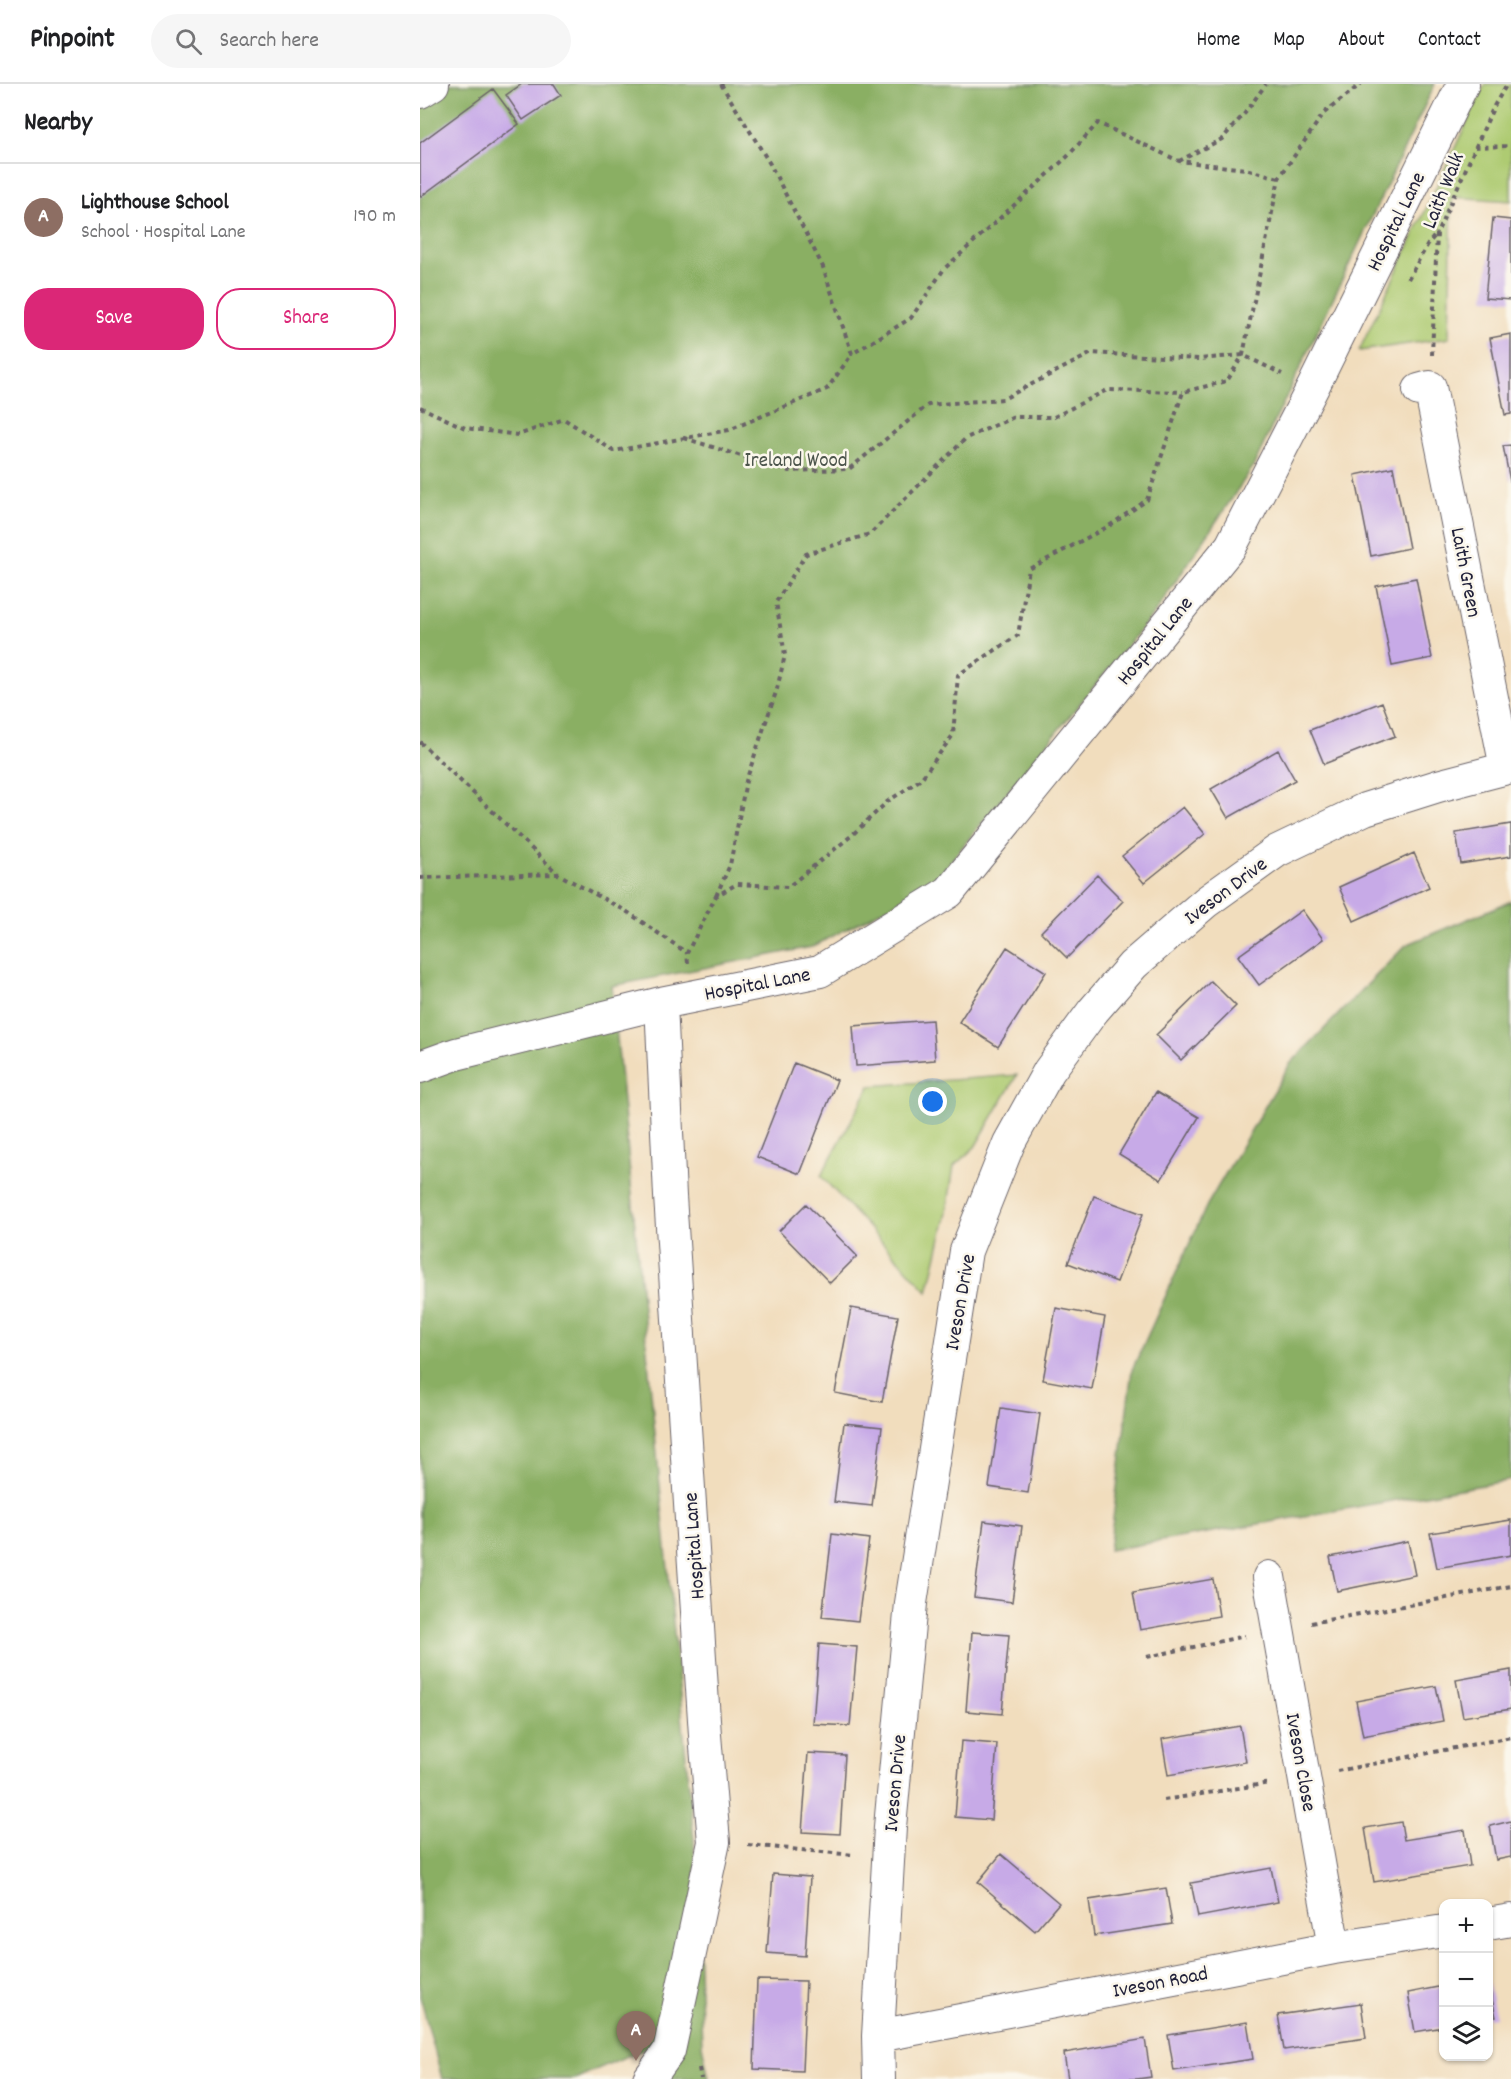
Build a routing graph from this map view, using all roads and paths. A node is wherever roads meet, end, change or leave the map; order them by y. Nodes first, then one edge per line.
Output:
1 (432, 84) edge
2 (720, 84) edge
3 (1266, 84) edge
4 (1361, 84) edge
5 (1463, 84) edge
6 (1507, 84) edge
7 (420, 92) edge
8 (1511, 146) edge
9 (1475, 147) junction
10 (1179, 161) junction
11 (1279, 178) junction
12 (852, 354) junction
13 (1243, 355) junction
14 (1313, 387) junction
15 (1425, 389) joint
16 (1183, 392) junction
17 (420, 406) edge
18 (684, 438) junction
19 (420, 742) edge
20 (1509, 768) edge
21 (558, 874) junction
22 (420, 878) edge
23 (716, 896) junction
24 (687, 953) junction
25 (693, 996) junction
26 (661, 1003) junction
27 (420, 1068) edge
28 (1269, 1576) dead end
29 (1511, 1586) edge
30 (1278, 1629) junction
31 (1147, 1657) dead end
32 (714, 1842) junction
33 (888, 1858) junction
34 (1511, 1920) edge
35 (1493, 1923) edge
36 (1439, 1932) edge
37 (1334, 1948) junction
38 (878, 2036) junction
39 (649, 2079) edge
40 (879, 2079) edge

1 - 7 street
2 - 12 path
3 - 10 path
4 - 11 path
5 - 14 street, Hospital Lane
6 - 9 path, Laith Walk
8 - 9 path
9 - 15 path, Laith Walk
10 - 11 path
10 - 12 path
11 - 13 path
12 - 18 path
13 - 14 path
13 - 16 path
13 - 18 path
14 - 25 street, Hospital Lane
15 - 20 street, Laith Green
16 - 23 path
16 - 23 path
17 - 18 path
19 - 21 path
20 - 33 street, Iveson Drive
21 - 22 path
21 - 24 path
23 - 24 path
24 - 25 path
25 - 26 street, Hospital Lane
26 - 27 street, Hospital Lane
26 - 32 street, Hospital Lane
28 - 30 street, Iveson Close
29 - 30 path
30 - 31 path
30 - 37 street, Iveson Close
32 - 33 path
32 - 39 street, Hospital Lane
33 - 38 street, Iveson Drive
34 - 35 street
36 - 37 street, Iveson Road
37 - 38 street, Iveson Road
38 - 40 street, Iveson Drive

